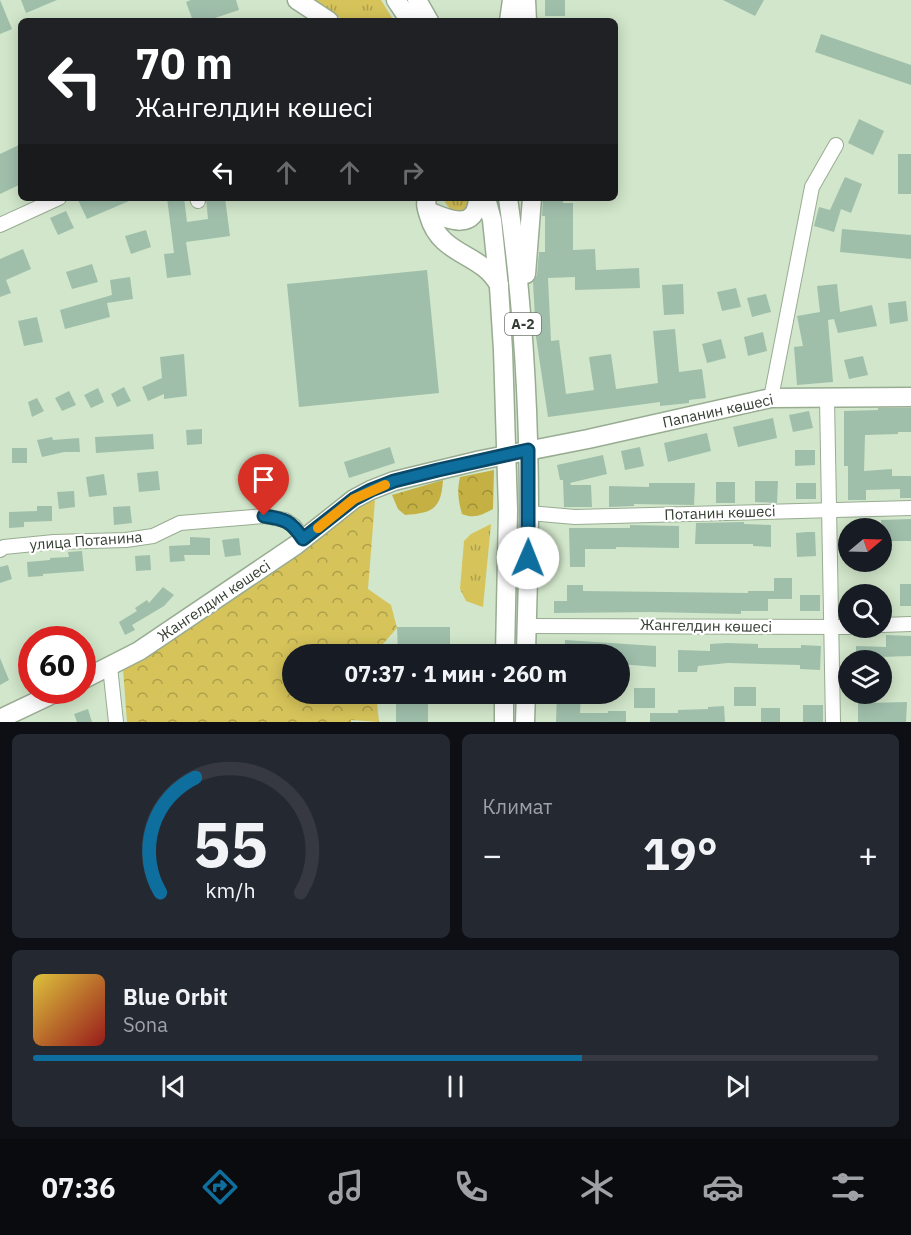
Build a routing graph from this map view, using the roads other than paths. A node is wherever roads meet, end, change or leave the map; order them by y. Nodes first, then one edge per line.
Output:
1 (297, 0) edge
2 (396, 0) edge
3 (417, 0) edge
4 (512, 0) edge
5 (526, 0) edge
6 (324, 18) edge
7 (408, 18) edge
8 (427, 18) edge
9 (510, 18) edge
10 (526, 18) edge
11 (836, 145) dead end
12 (52, 201) edge
13 (478, 201) edge
14 (487, 201) edge
15 (508, 201) edge
16 (532, 201) edge
17 (427, 204) edge
18 (0, 225) edge
19 (500, 286) junction
20 (522, 318) junction
21 (911, 397) edge
22 (771, 398) junction
23 (827, 399) junction
24 (528, 450) junction
25 (507, 454) junction
26 (911, 508) edge
27 (830, 510) junction
28 (529, 513) junction
29 (303, 539) junction
30 (0, 550) edge
31 (911, 624) edge
32 (892, 625) edge
33 (526, 626) junction
34 (833, 628) junction
35 (838, 628) edge
36 (507, 644) edge
37 (526, 644) edge
38 (110, 667) junction
39 (96, 674) edge
40 (34, 704) edge
41 (504, 704) edge
42 (510, 704) edge
43 (525, 704) edge
44 (8, 718) edge
45 (116, 722) edge
46 (504, 722) edge
47 (510, 722) edge
48 (525, 722) edge
49 (833, 722) edge

1 - 6 main road
2 - 7 main road
3 - 8 main road
4 - 9 main road
5 - 10 main road
11 - 22 street
12 - 18 street
13 - 17 main road
14 - 19 main road
15 - 20 main road, A-2
16 - 20 main road
17 - 19 main road
19 - 25 main road
20 - 24 main road, A-2
21 - 23 main road, Папанин көшесі
22 - 23 main road, Папанин көшесі
22 - 24 main road, Папанин көшесі
23 - 27 street
24 - 25 main road, Папанин көшесі
24 - 28 main road, A-2
25 - 29 main road, Жангелдин көшесі
25 - 36 main road
26 - 27 street, Потанин көшесі
27 - 28 street, Потанин көшесі
27 - 34 street
28 - 33 main road, A-2
29 - 30 street, улица Потанина
29 - 38 main road, Жангелдин көшесі
31 - 32 street
33 - 34 street, Жангелдин көшесі
33 - 37 main road, A-2
34 - 35 street, Жангелдин көшесі
34 - 49 street
38 - 39 main road, Жангелдин көшесі
38 - 45 street
40 - 44 main road
41 - 46 main road
42 - 47 main road
43 - 48 main road

